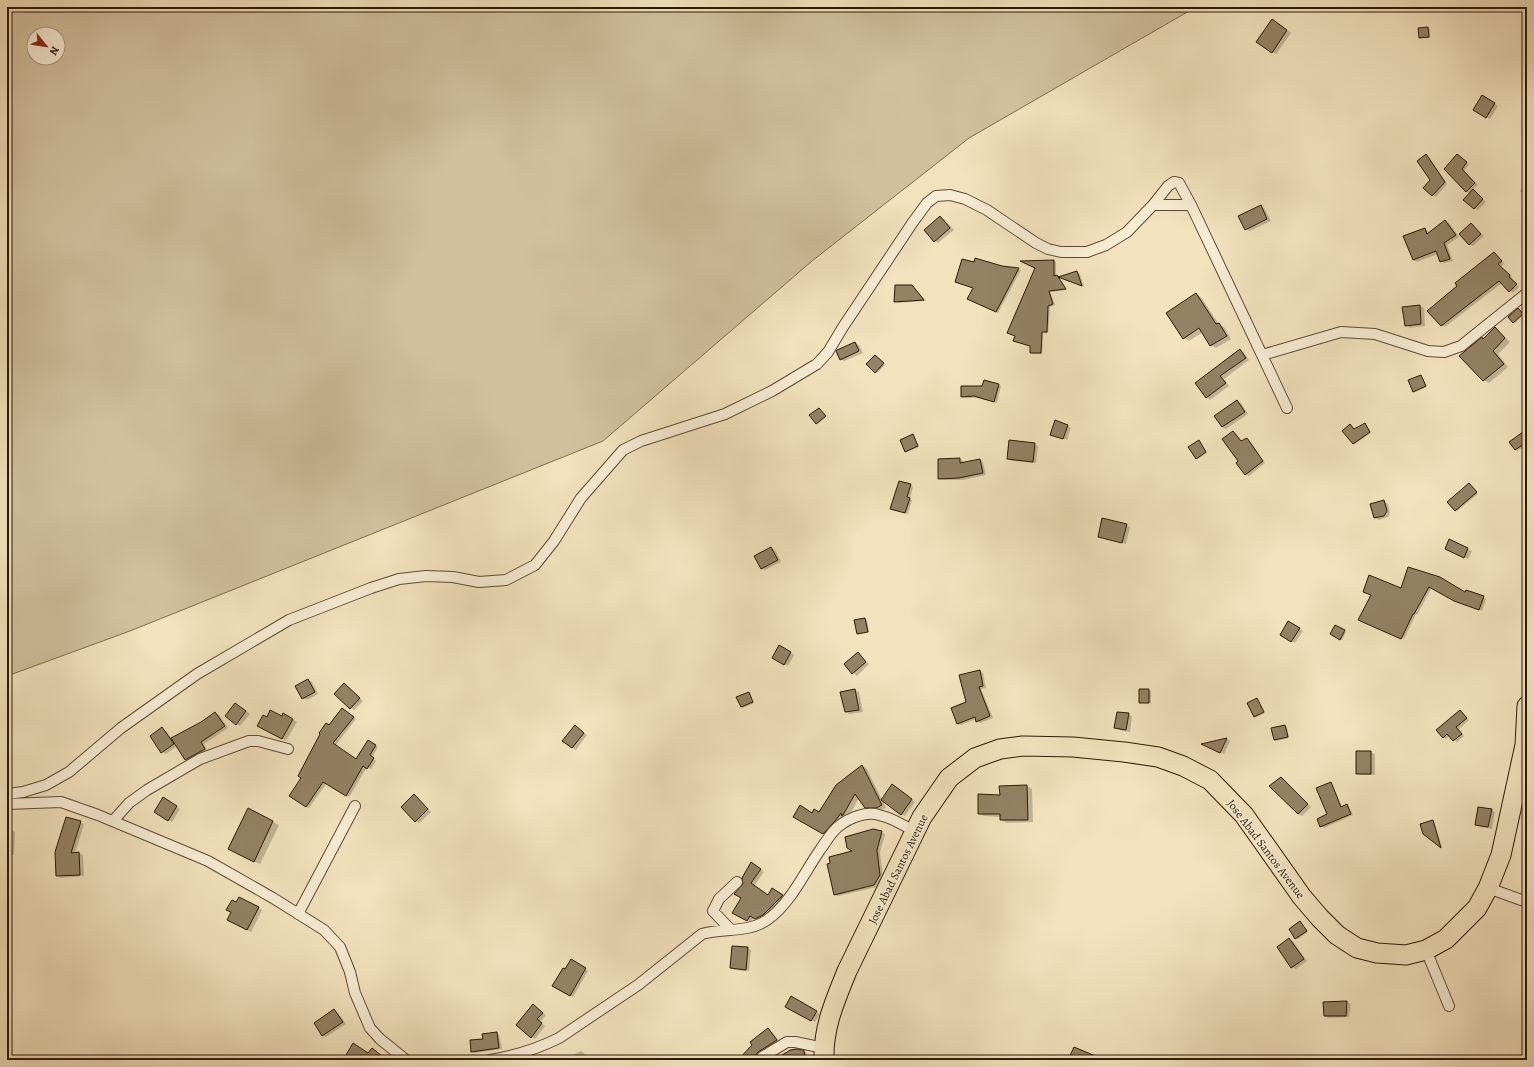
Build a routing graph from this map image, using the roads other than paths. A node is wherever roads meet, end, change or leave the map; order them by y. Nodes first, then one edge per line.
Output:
1 (1154, 205) junction
2 (1191, 205) junction
3 (1527, 293) edge
4 (1262, 355) junction
5 (1287, 408) dead end
6 (1527, 706) edge
7 (288, 749) dead end
8 (7, 794) edge
9 (7, 804) edge
10 (355, 806) dead end
11 (113, 821) junction
12 (915, 832) junction
13 (737, 882) dead end
14 (1488, 888) junction
15 (1527, 902) edge
16 (298, 914) junction
17 (730, 929) junction
18 (1426, 950) junction
19 (1449, 1006) dead end
20 (824, 1054) edge
21 (762, 1057) dead end
22 (406, 1060) edge
23 (490, 1060) edge

1 - 2 street
1 - 2 street
1 - 8 street
2 - 4 street
3 - 4 street
4 - 5 street
6 - 14 highway, Jose Abad Santos Avenue
7 - 11 street
9 - 11 street
10 - 16 street
11 - 16 street
12 - 17 street
12 - 18 highway, Jose Abad Santos Avenue
12 - 20 highway, Jose Abad Santos Avenue
13 - 17 street
14 - 15 street
14 - 18 highway, Jose Abad Santos Avenue
16 - 22 street
17 - 23 street
18 - 19 street
20 - 21 street

